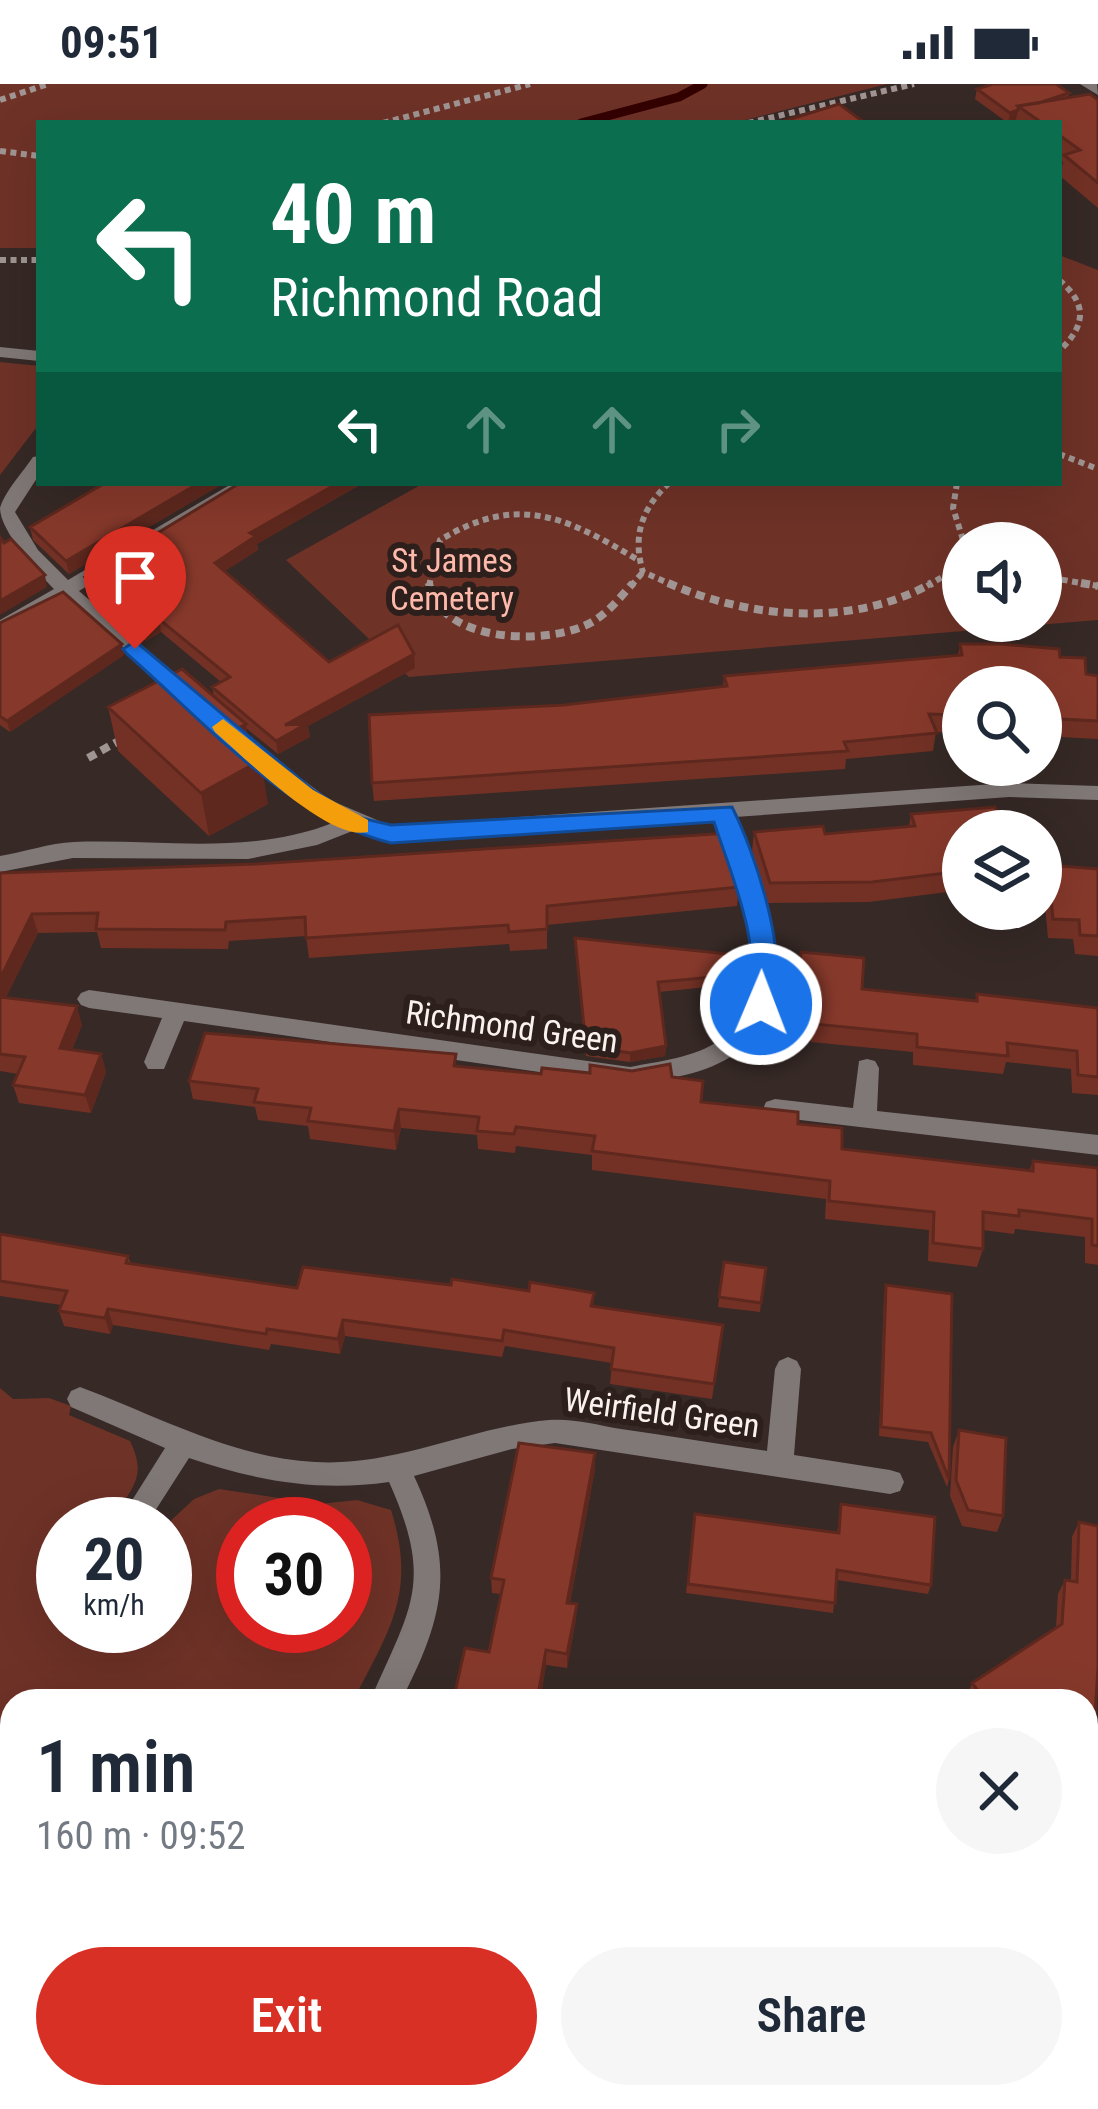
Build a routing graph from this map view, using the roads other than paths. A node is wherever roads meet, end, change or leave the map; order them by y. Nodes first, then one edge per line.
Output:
1 (1087, 84) edge
2 (1098, 91) edge
3 (1098, 102) edge
4 (1079, 106) edge
5 (0, 352) edge
6 (36, 356) edge
7 (36, 466) edge
8 (241, 486) edge
9 (67, 587) junction
10 (0, 629) edge
11 (1098, 793) edge
12 (723, 813) junction
13 (350, 824) junction
14 (0, 864) edge
15 (89, 999) dead end
16 (175, 1014) junction
17 (156, 1062) dead end
18 (867, 1067) dead end
19 (775, 1109) edge
20 (865, 1120) junction
21 (1098, 1145) edge
22 (788, 1369) dead end
23 (80, 1400) dead end
24 (182, 1445) junction
25 (778, 1465) junction
26 (397, 1468) junction
27 (890, 1482) dead end
28 (148, 1497) edge
29 (392, 1689) edge

1 - 2 street
3 - 4 street
5 - 6 street
7 - 9 street
8 - 9 street
9 - 10 street
9 - 13 street
11 - 12 street
12 - 13 street
12 - 16 street, Richmond Green
13 - 14 street
15 - 16 street, Richmond Green
16 - 17 street
18 - 20 street
19 - 20 street
20 - 21 street
22 - 25 street, Weirfield Green
23 - 24 street, Weirfield Green
24 - 26 street, Weirfield Green
24 - 28 street
25 - 26 street, Weirfield Green
25 - 27 street, Weirfield Green
26 - 29 street

